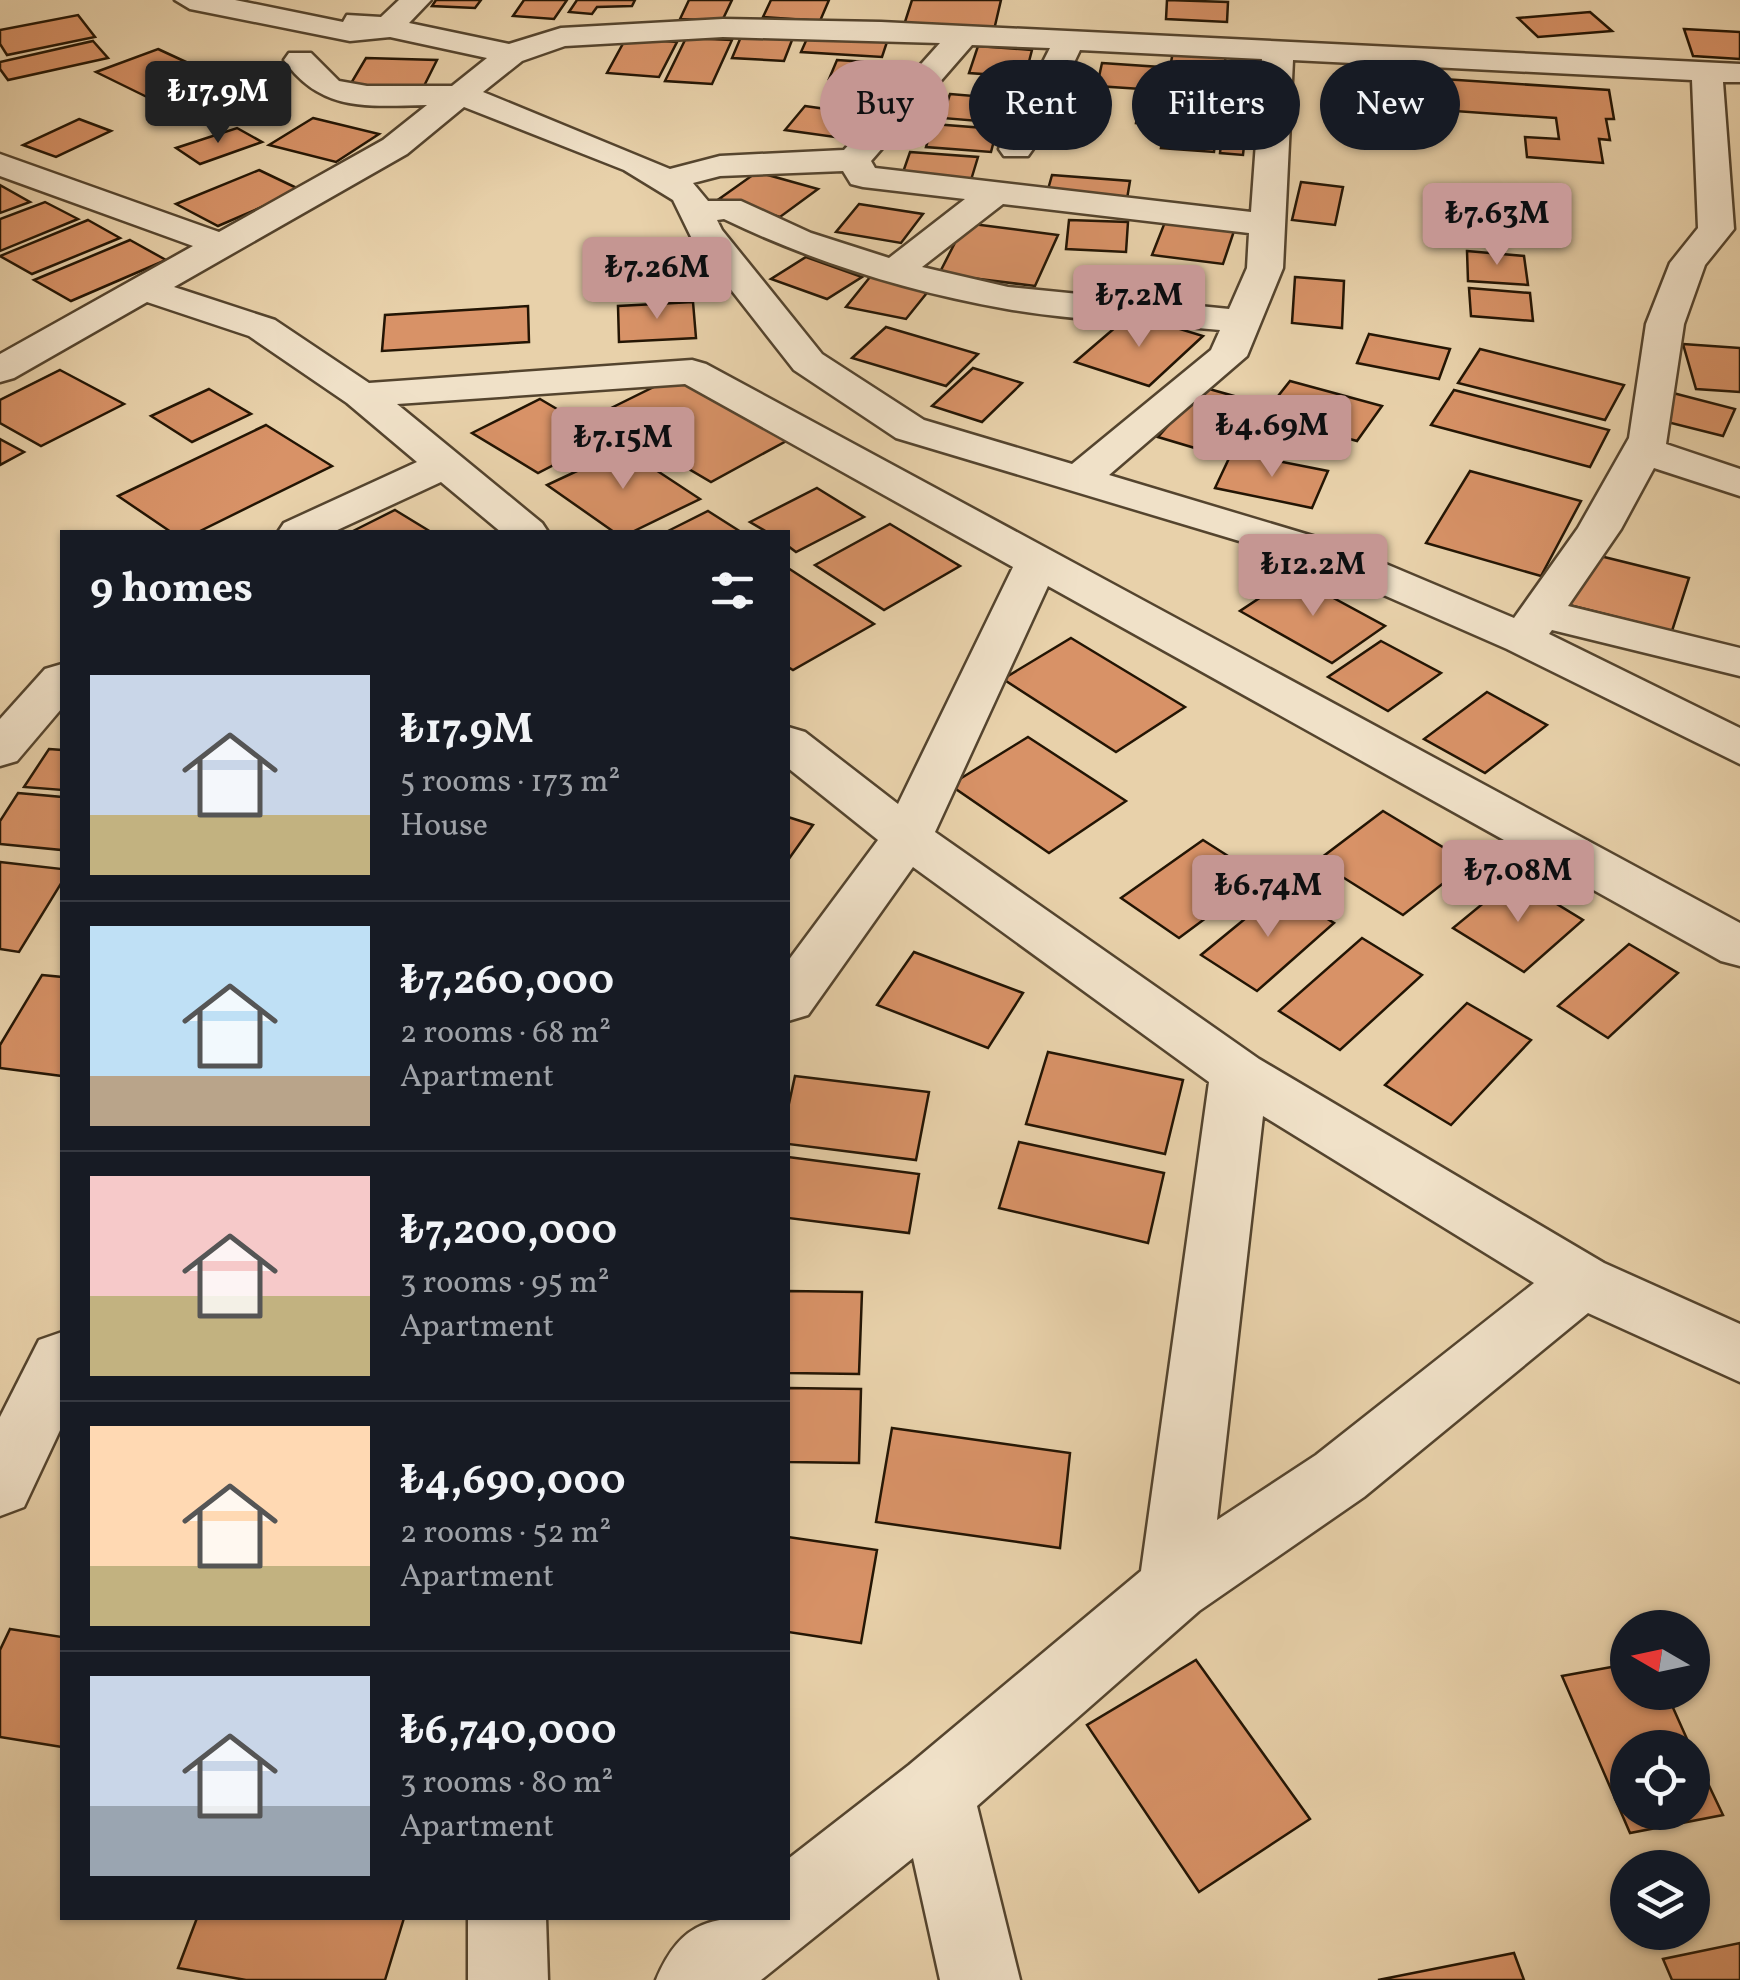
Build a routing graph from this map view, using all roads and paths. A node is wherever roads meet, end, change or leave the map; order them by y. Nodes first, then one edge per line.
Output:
1 (190, 0) edge
2 (308, 0) edge
3 (416, 0) edge
4 (904, 0) edge
5 (385, 29) junction
6 (896, 32) junction
7 (964, 35) junction
8 (1070, 40) junction
9 (1278, 50) junction
10 (511, 54) junction
11 (300, 60) dead end
12 (1060, 60) edge
13 (1724, 72) edge
14 (460, 95) junction
15 (854, 160) junction
16 (0, 164) edge
17 (665, 180) junction
18 (998, 191) junction
19 (697, 213) junction
20 (1268, 226) junction
21 (225, 246) junction
22 (894, 271) junction
23 (148, 290) junction
24 (1240, 321) junction
25 (0, 370) edge
26 (360, 395) junction
27 (1642, 450) junction
28 (445, 465) junction
29 (1079, 479) junction
30 (1740, 482) edge
31 (303, 530) edge
32 (525, 530) edge
33 (1038, 560) junction
34 (1532, 626) junction
35 (1740, 662) edge
36 (60, 681) edge
37 (790, 745) edge
38 (1740, 748) edge
39 (0, 750) edge
40 (907, 838) junction
41 (1740, 947) edge
42 (790, 998) edge
43 (1239, 1074) junction
44 (1582, 1281) junction
45 (1740, 1354) edge
46 (60, 1364) edge
47 (0, 1484) edge
48 (1174, 1588) junction
49 (936, 1792) junction
50 (790, 1906) edge
51 (506, 1920) edge
52 (773, 1920) edge
53 (508, 1980) edge
54 (696, 1980) edge
55 (980, 1980) edge

1 - 5 street
2 - 5 street
3 - 5 street
4 - 6 street
5 - 10 street
6 - 7 street
6 - 10 street
7 - 8 street
7 - 15 street
8 - 9 street
8 - 12 street
9 - 13 street
9 - 20 street
10 - 14 street
11 - 14 street
13 - 27 street
14 - 17 street
14 - 21 street
15 - 17 street
15 - 18 street
16 - 21 street
17 - 19 street
18 - 20 street
18 - 22 street
19 - 22 street
19 - 29 street
20 - 24 street
21 - 23 street
22 - 24 street
23 - 25 street
23 - 26 street
24 - 29 street
26 - 28 street
26 - 33 street
27 - 30 street
27 - 34 street
28 - 31 street
28 - 32 street
29 - 34 street
33 - 40 street
33 - 41 street
34 - 35 street
34 - 38 street
36 - 39 street
37 - 40 street
40 - 42 street
40 - 43 street
43 - 44 street
43 - 48 street
44 - 45 street
44 - 48 street
46 - 47 street
48 - 49 street
49 - 50 street
49 - 55 street
51 - 53 street
52 - 54 street

